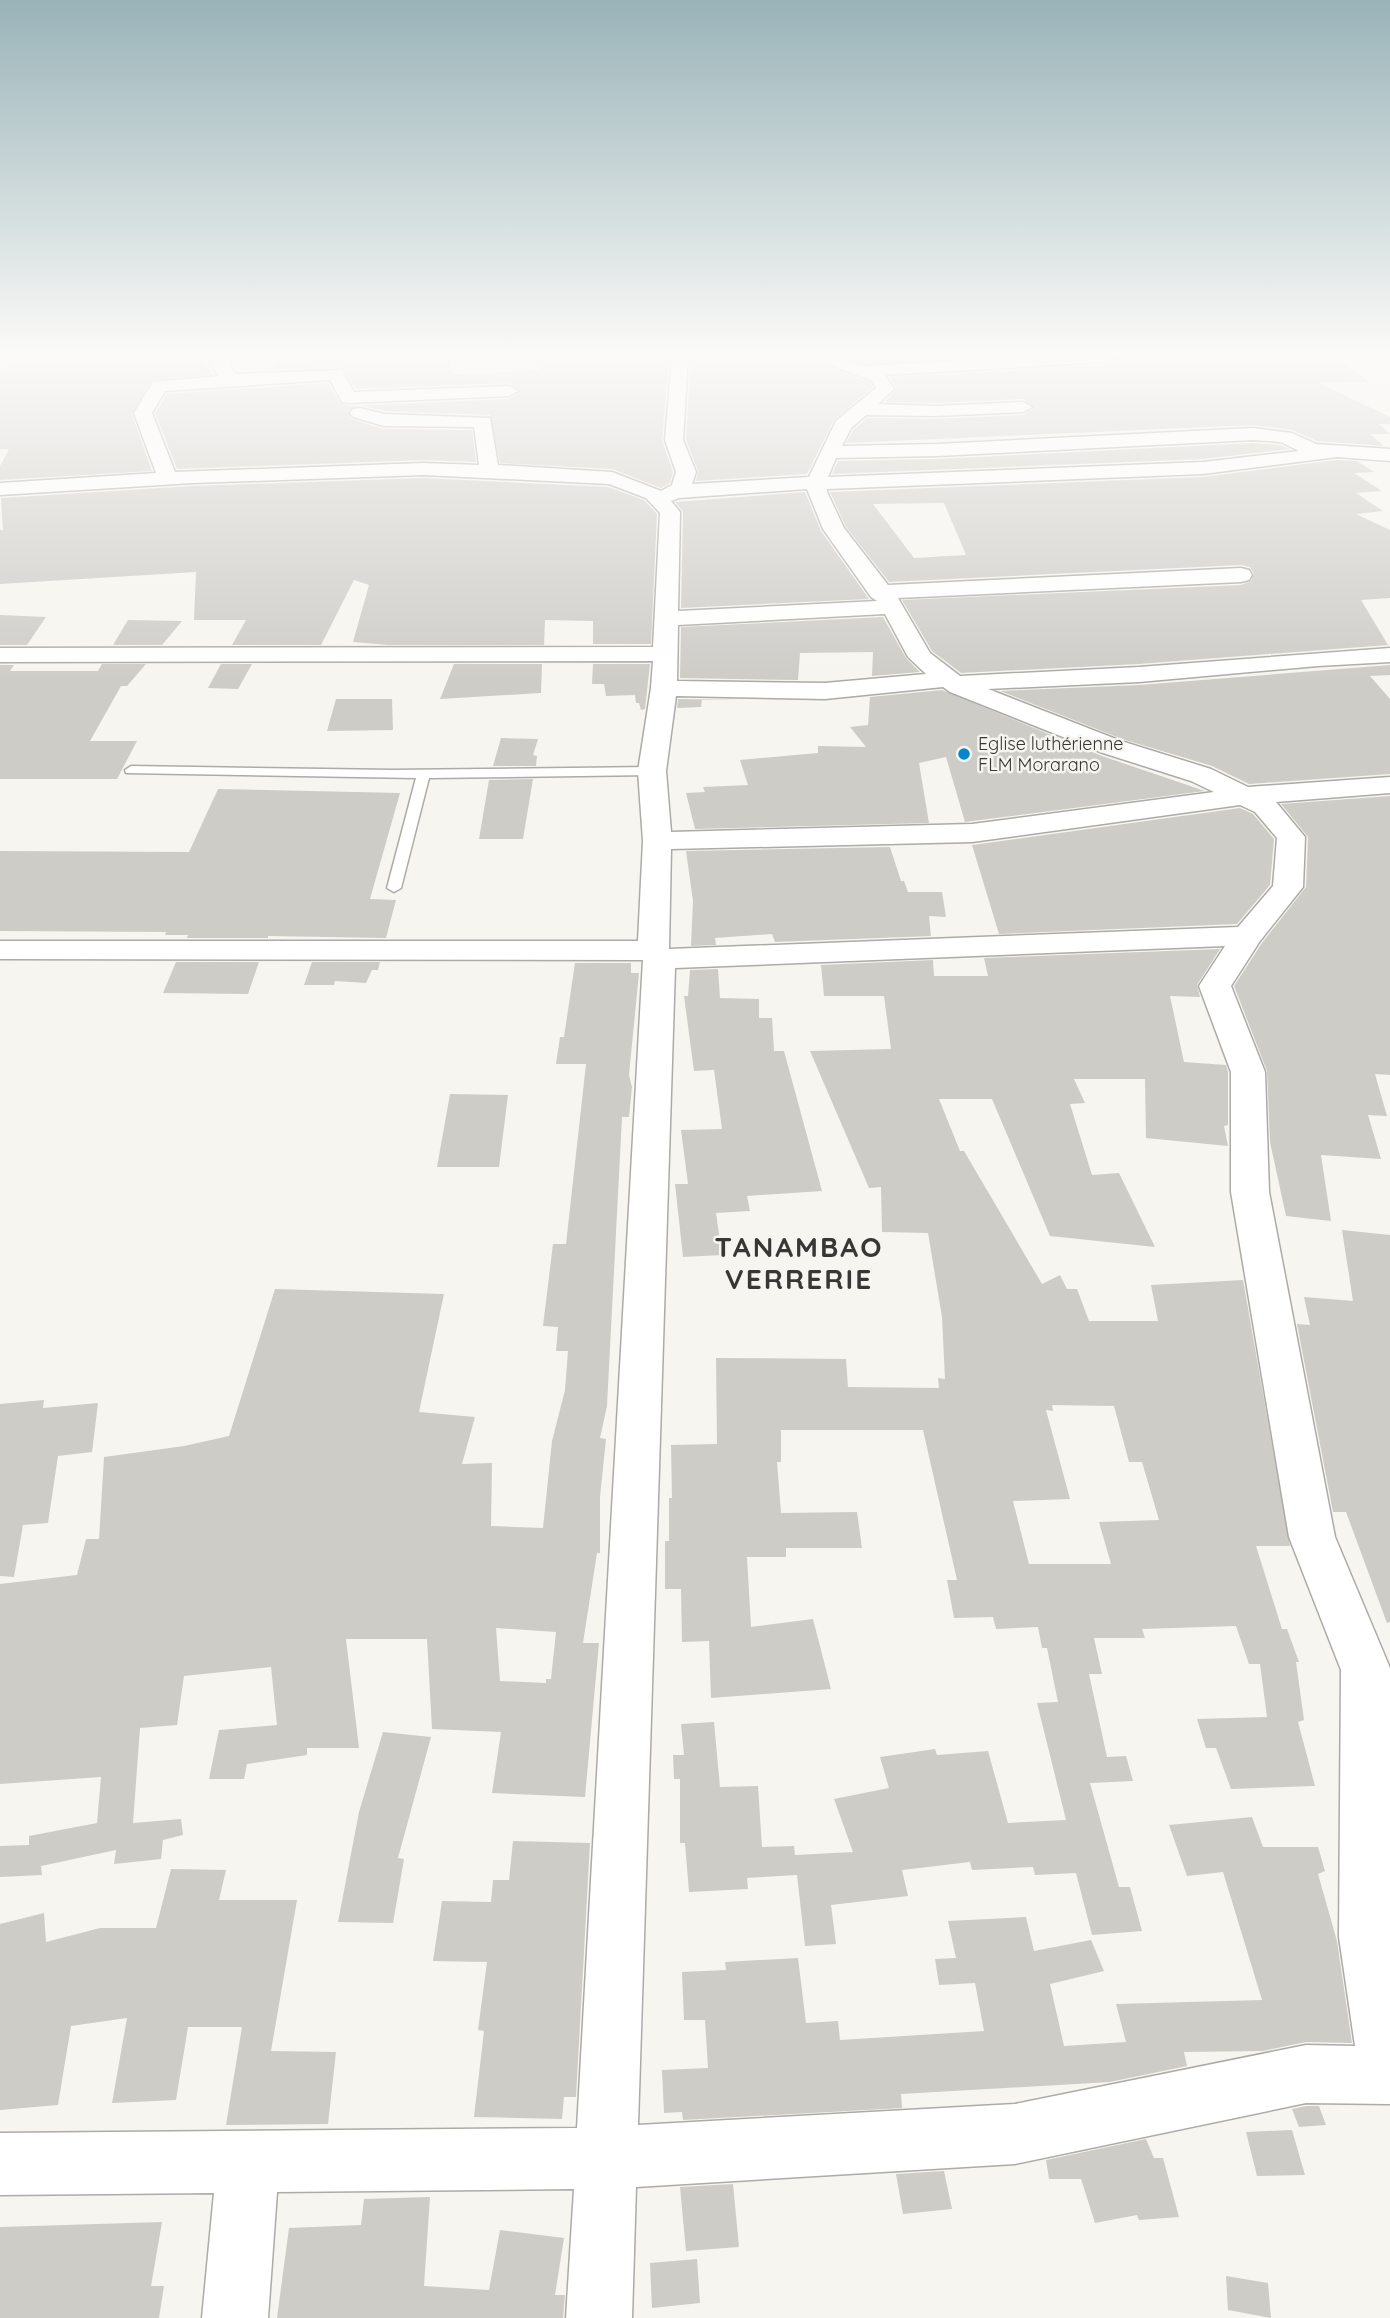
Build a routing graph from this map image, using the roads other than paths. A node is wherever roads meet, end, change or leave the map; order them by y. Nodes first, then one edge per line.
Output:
1 (163, 465) edge
2 (489, 465) edge
3 (683, 465) edge
4 (824, 465) edge
5 (859, 465) edge
6 (1227, 465) edge
7 (823, 468) junction
8 (491, 471) junction
9 (169, 480) junction
10 (0, 489) edge
11 (666, 496) junction
12 (1241, 575) dead end
13 (886, 599) junction
14 (665, 654) junction
15 (0, 655) edge
16 (1390, 655) edge
17 (951, 681) junction
18 (131, 770) dead end
19 (652, 771) junction
20 (423, 776) junction
21 (1390, 785) edge
22 (1243, 796) junction
23 (657, 841) junction
24 (394, 888) dead end
25 (1247, 936) junction
26 (0, 950) edge
27 (656, 955) junction
28 (606, 2158) junction
29 (248, 2163) junction
30 (0, 2164) edge
31 (235, 2318) edge
32 (599, 2318) edge

1 - 9 street
2 - 8 street
3 - 11 street
4 - 7 street
5 - 7 street
6 - 7 street
7 - 11 street
7 - 13 street
8 - 9 street
8 - 11 street
9 - 10 street
11 - 14 street
12 - 13 street
13 - 14 street
13 - 17 street
14 - 15 street
14 - 17 street
14 - 19 street
16 - 17 street
17 - 22 street
18 - 20 lane
19 - 20 lane
19 - 23 street
20 - 24 lane
21 - 22 street
22 - 23 street
22 - 25 street
23 - 27 street
25 - 27 street
25 - 28 street
26 - 27 street
27 - 28 street
28 - 29 street
28 - 32 street
29 - 30 street
29 - 31 street

